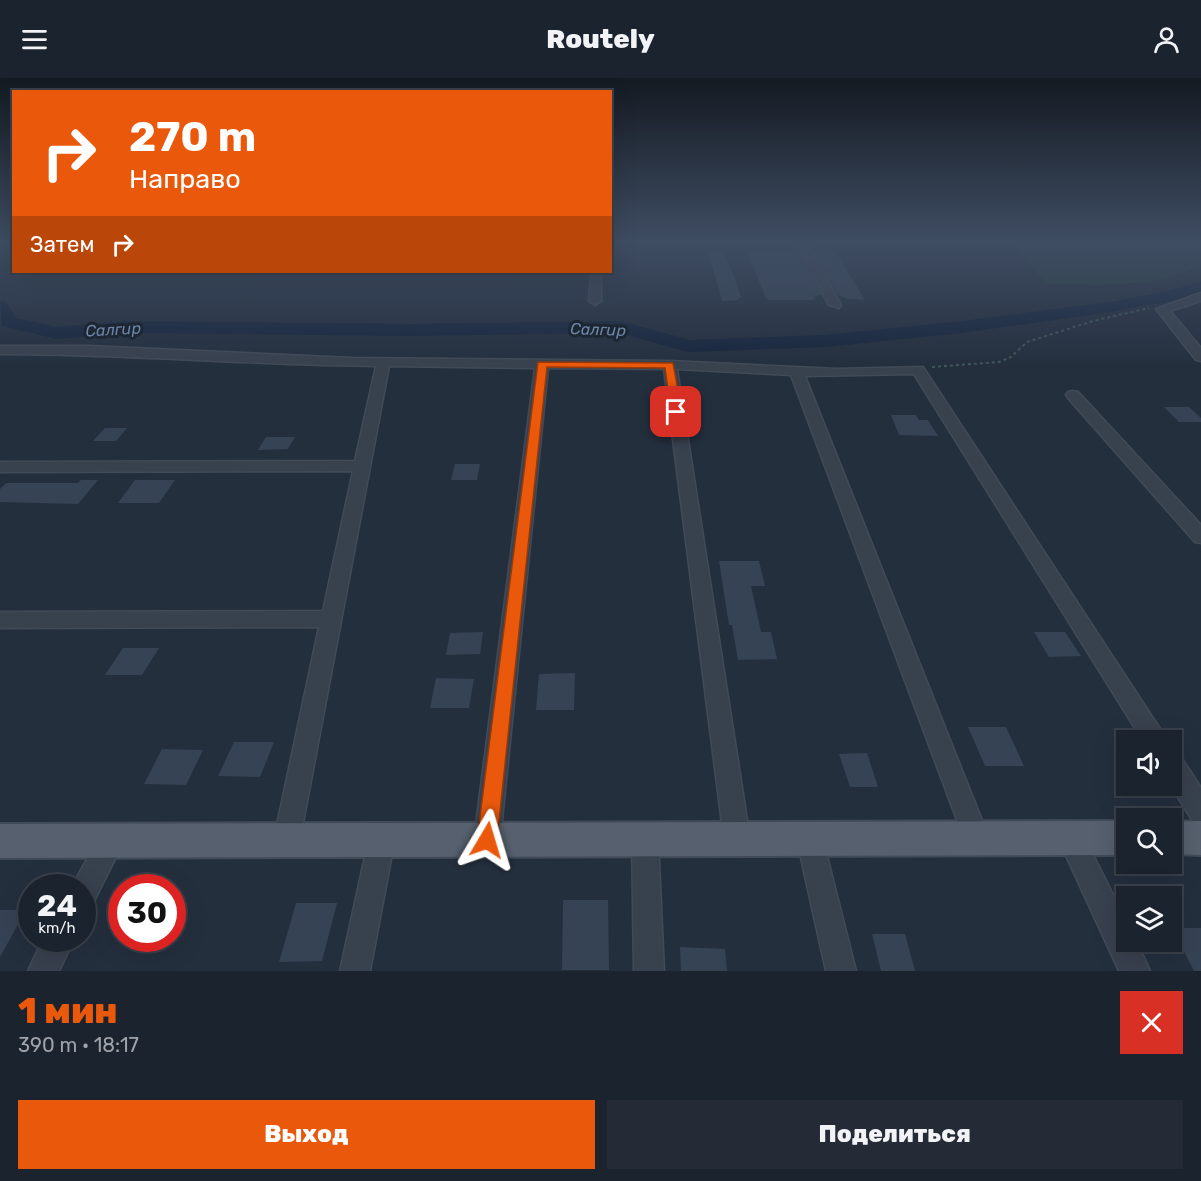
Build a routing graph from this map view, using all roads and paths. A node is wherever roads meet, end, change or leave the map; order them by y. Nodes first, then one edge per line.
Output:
1 (596, 283) edge
2 (823, 283) edge
3 (1201, 297) edge
4 (595, 301) dead end
5 (835, 306) dead end
6 (1162, 309) junction
7 (0, 350) edge
8 (1201, 357) edge
9 (382, 363) junction
10 (542, 364) junction
11 (670, 365) junction
12 (918, 370) junction
13 (796, 371) junction
14 (1074, 395) dead end
15 (362, 466) junction
16 (0, 467) edge
17 (1201, 537) edge
18 (331, 619) junction
19 (0, 620) edge
20 (1149, 730) edge
21 (1182, 781) edge
22 (1201, 811) edge
23 (382, 838) junction
24 (976, 838) junction
25 (1071, 838) junction
26 (1116, 838) edge
27 (1182, 838) edge
28 (1201, 838) edge
29 (287, 839) junction
30 (736, 839) junction
31 (487, 840) junction
32 (645, 840) junction
33 (810, 840) junction
34 (0, 841) edge
35 (111, 841) junction
36 (93, 874) edge
37 (52, 952) edge
38 (43, 971) edge
39 (355, 971) edge
40 (649, 971) edge
41 (841, 971) edge
42 (1135, 971) edge

1 - 4 street
2 - 5 street
3 - 6 street
6 - 8 street
6 - 12 path
7 - 9 street
9 - 10 street
9 - 15 street
10 - 11 street
10 - 31 street
11 - 13 street
11 - 30 street
12 - 13 street
12 - 20 street
13 - 24 street
14 - 17 street
15 - 16 street
15 - 18 street
18 - 19 street
18 - 29 street
21 - 22 street
23 - 29 main road
23 - 31 main road
23 - 39 street
24 - 25 main road
24 - 33 main road
25 - 26 main road
25 - 42 street
27 - 28 main road
29 - 35 main road
30 - 32 main road
30 - 33 main road
31 - 32 main road
32 - 40 street
33 - 41 street
34 - 35 main road
35 - 36 street
37 - 38 street

